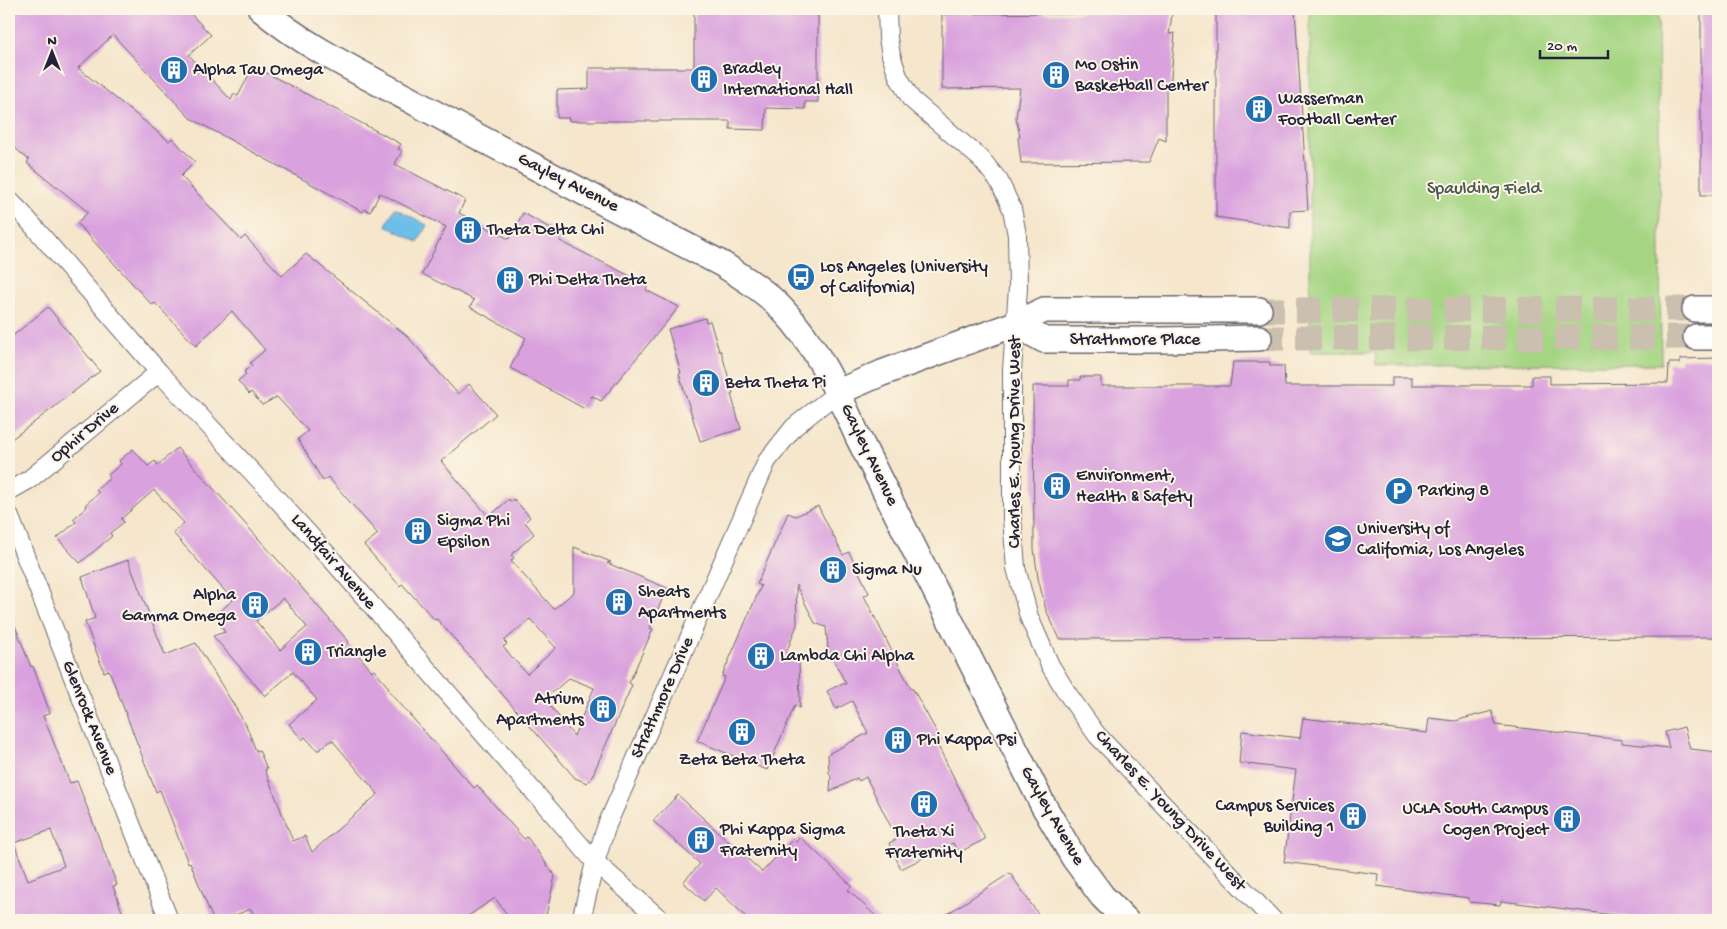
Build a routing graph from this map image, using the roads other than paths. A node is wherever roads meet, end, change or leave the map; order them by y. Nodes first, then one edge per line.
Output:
1 (261, 9) edge
2 (887, 9) edge
3 (9, 200) edge
4 (1259, 310) tunnel mouth
5 (1015, 324) junction
6 (1259, 338) tunnel mouth
7 (159, 372) junction
8 (838, 392) junction
9 (9, 491) edge
10 (9, 515) edge
11 (594, 862) junction
12 (170, 920) edge
13 (581, 920) edge
14 (661, 920) edge
15 (1126, 920) edge
16 (1273, 920) edge

1 - 8 street, Gayley Avenue
2 - 5 street, Charles E. Young Drive West
3 - 7 street, Landfair Avenue
4 - 5 street, Strathmore Place
5 - 6 street, Strathmore Place
5 - 8 street, Strathmore Place
5 - 16 street, Charles E. Young Drive West
7 - 9 street, Ophir Drive
7 - 11 street, Landfair Avenue
8 - 11 street, Strathmore Drive
8 - 15 street, Gayley Avenue
10 - 12 street, Glenrock Avenue
11 - 13 street, Strathmore Drive
11 - 14 street, Landfair Avenue

